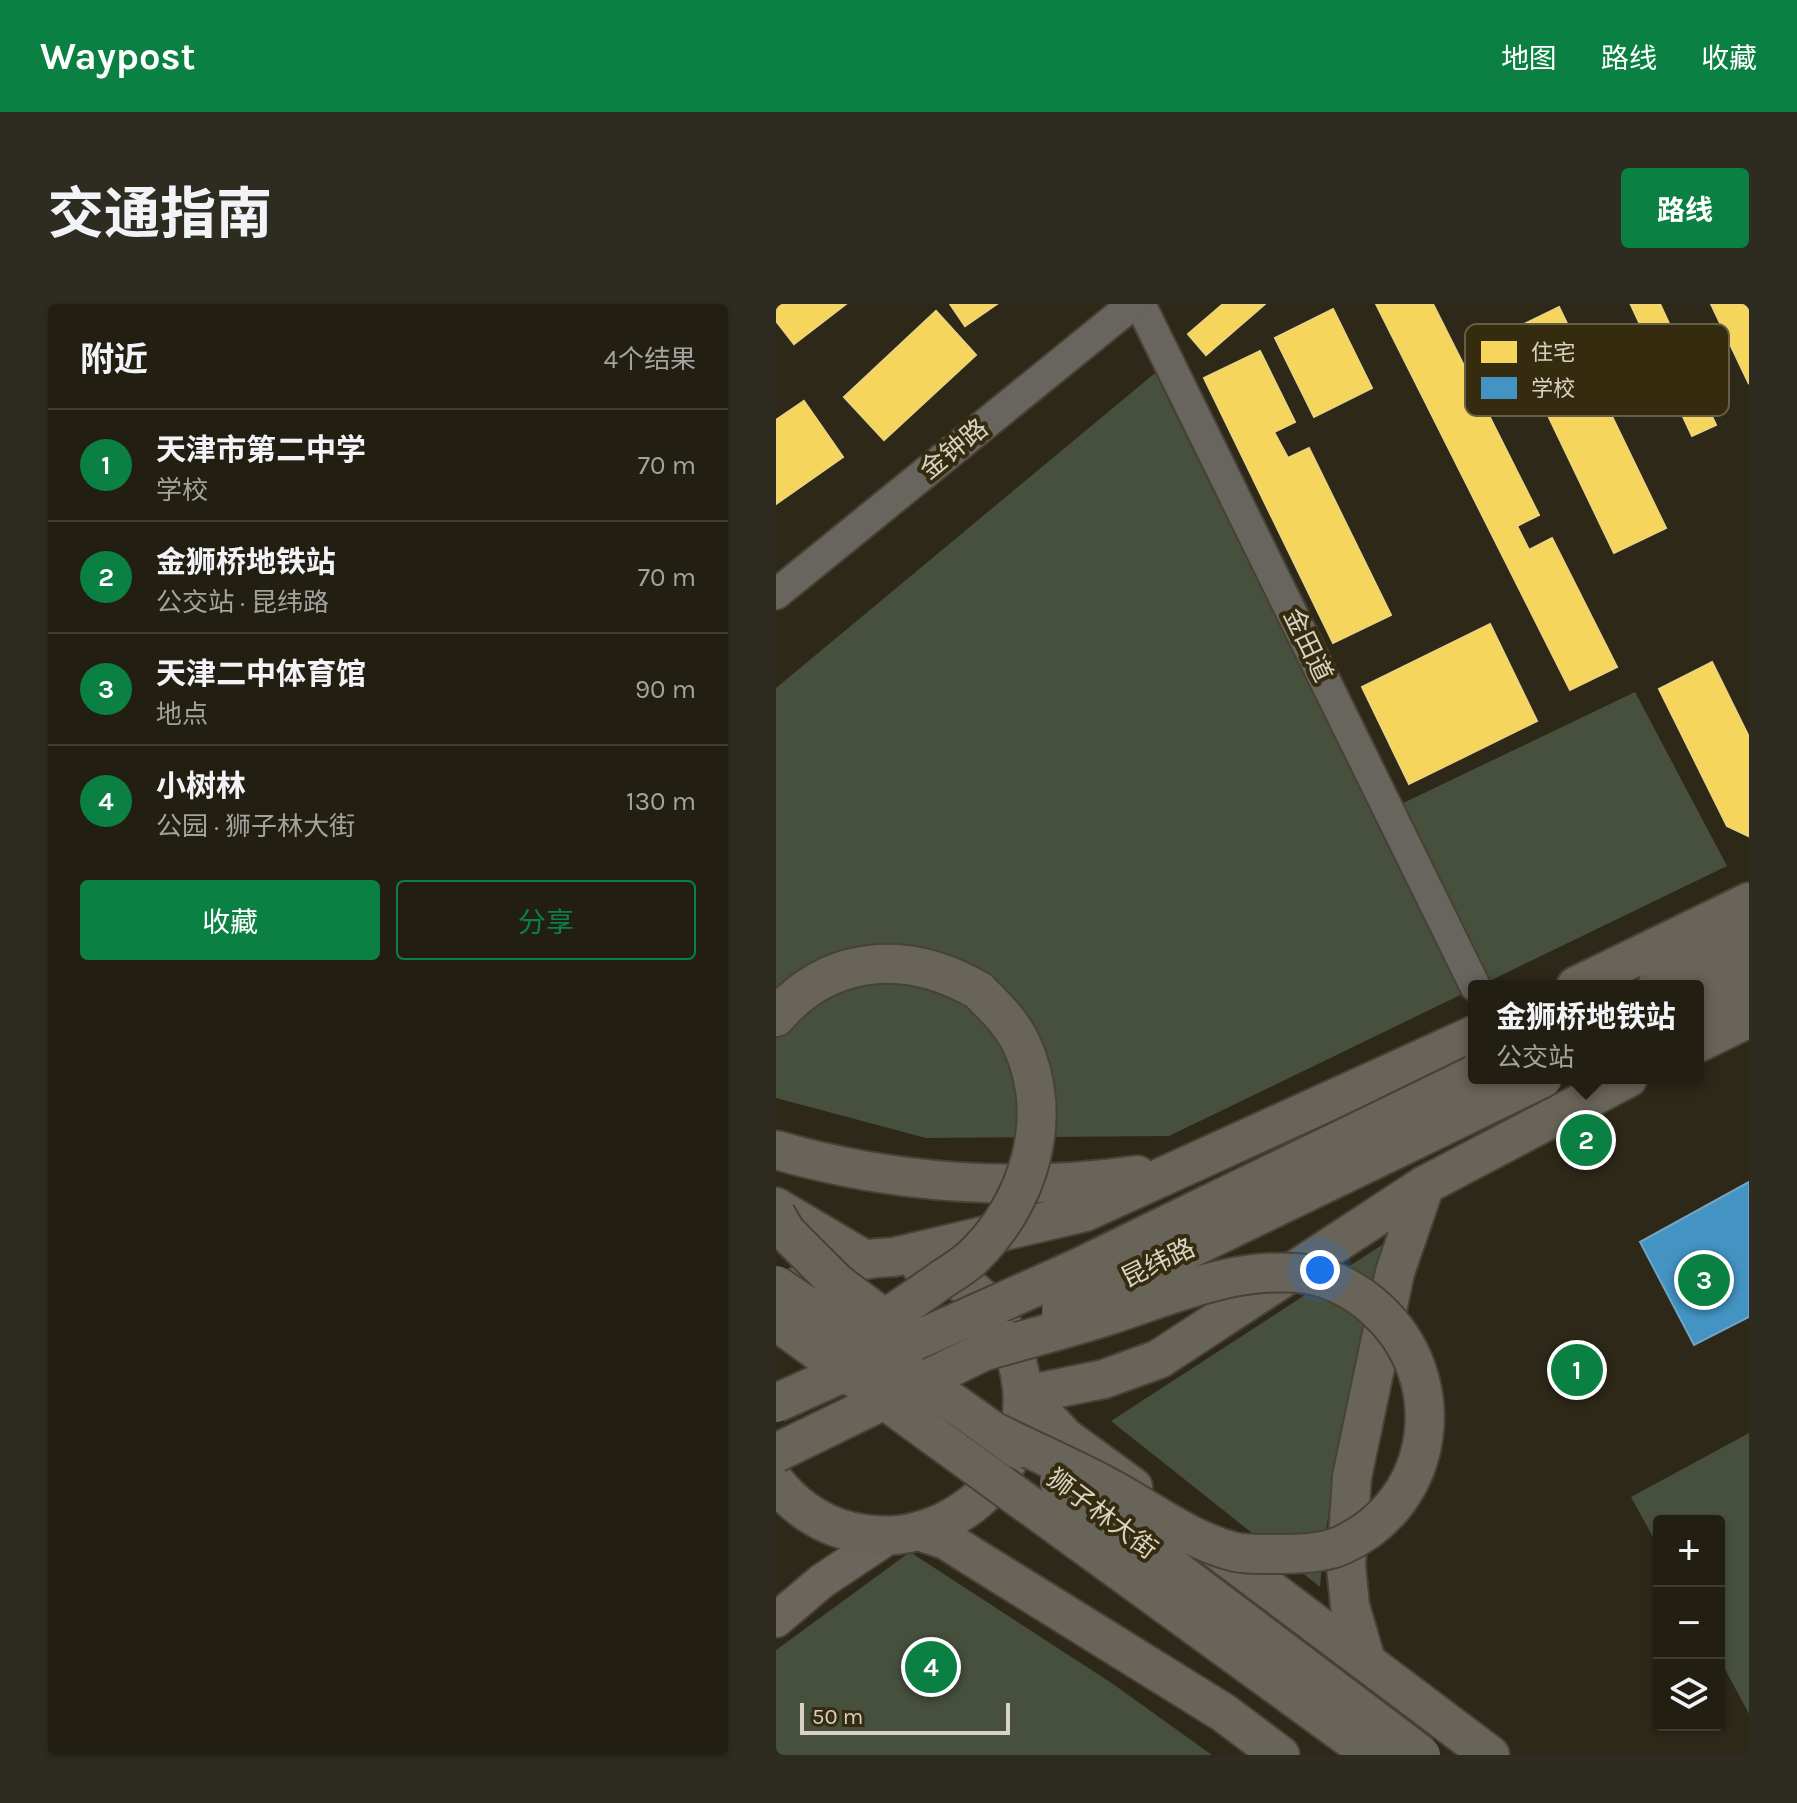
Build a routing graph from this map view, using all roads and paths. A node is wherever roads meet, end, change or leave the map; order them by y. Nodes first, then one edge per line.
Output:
1 (1133, 304) edge
2 (1140, 304) edge
3 (776, 594) edge
4 (1749, 902) edge
5 (1749, 941) edge
6 (1749, 978) edge
7 (1472, 980) edge
8 (1588, 980) edge
9 (1669, 980) edge
10 (1704, 1000) edge
11 (776, 1017) edge
12 (1749, 1018) edge
13 (1468, 1038) edge
14 (1704, 1040) edge
15 (1468, 1078) edge
16 (1531, 1084) edge
17 (1617, 1084) edge
18 (776, 1150) edge
19 (1175, 1170) junction
20 (1425, 1185) junction
21 (776, 1207) edge
22 (776, 1215) edge
23 (865, 1266) junction
24 (776, 1285) edge
25 (776, 1305) edge
26 (776, 1321) edge
27 (985, 1351) junction
28 (776, 1393) edge
29 (1025, 1395) junction
30 (776, 1403) edge
31 (963, 1406) junction
32 (997, 1433) junction
33 (776, 1453) edge
34 (776, 1483) edge
35 (1107, 1486) junction
36 (904, 1534) junction
37 (776, 1620) edge
38 (1366, 1661) junction
39 (1280, 1755) edge
40 (1373, 1755) edge
41 (1421, 1755) edge
42 (1490, 1755) edge

1 - 3 street, 金钟路
2 - 7 street, 金田道
4 - 8 main road
5 - 9 main road
6 - 10 main road
11 - 28 main road, bridge
12 - 14 main road
13 - 19 main road
15 - 30 main road, 昆纬路, bridge
16 - 27 main road, 昆纬路, bridge
17 - 20 main road
18 - 19 main road
19 - 23 main road
20 - 29 main road
20 - 38 main road
21 - 23 main road
22 - 23 main road, bridge
23 - 25 main road
23 - 29 main road
23 - 31 main road, bridge
23 - 35 main road, bridge
24 - 31 main road, 狮子林大街, bridge
26 - 40 main road, 狮子林大街, bridge
27 - 33 main road, 昆纬路, bridge
27 - 35 main road, bridge
29 - 36 main road
29 - 38 main road
31 - 32 main road, 狮子林大街, bridge
32 - 35 main road, bridge
32 - 41 main road, 狮子林大街, bridge
34 - 36 main road
36 - 37 main road
36 - 39 main road
38 - 42 main road

